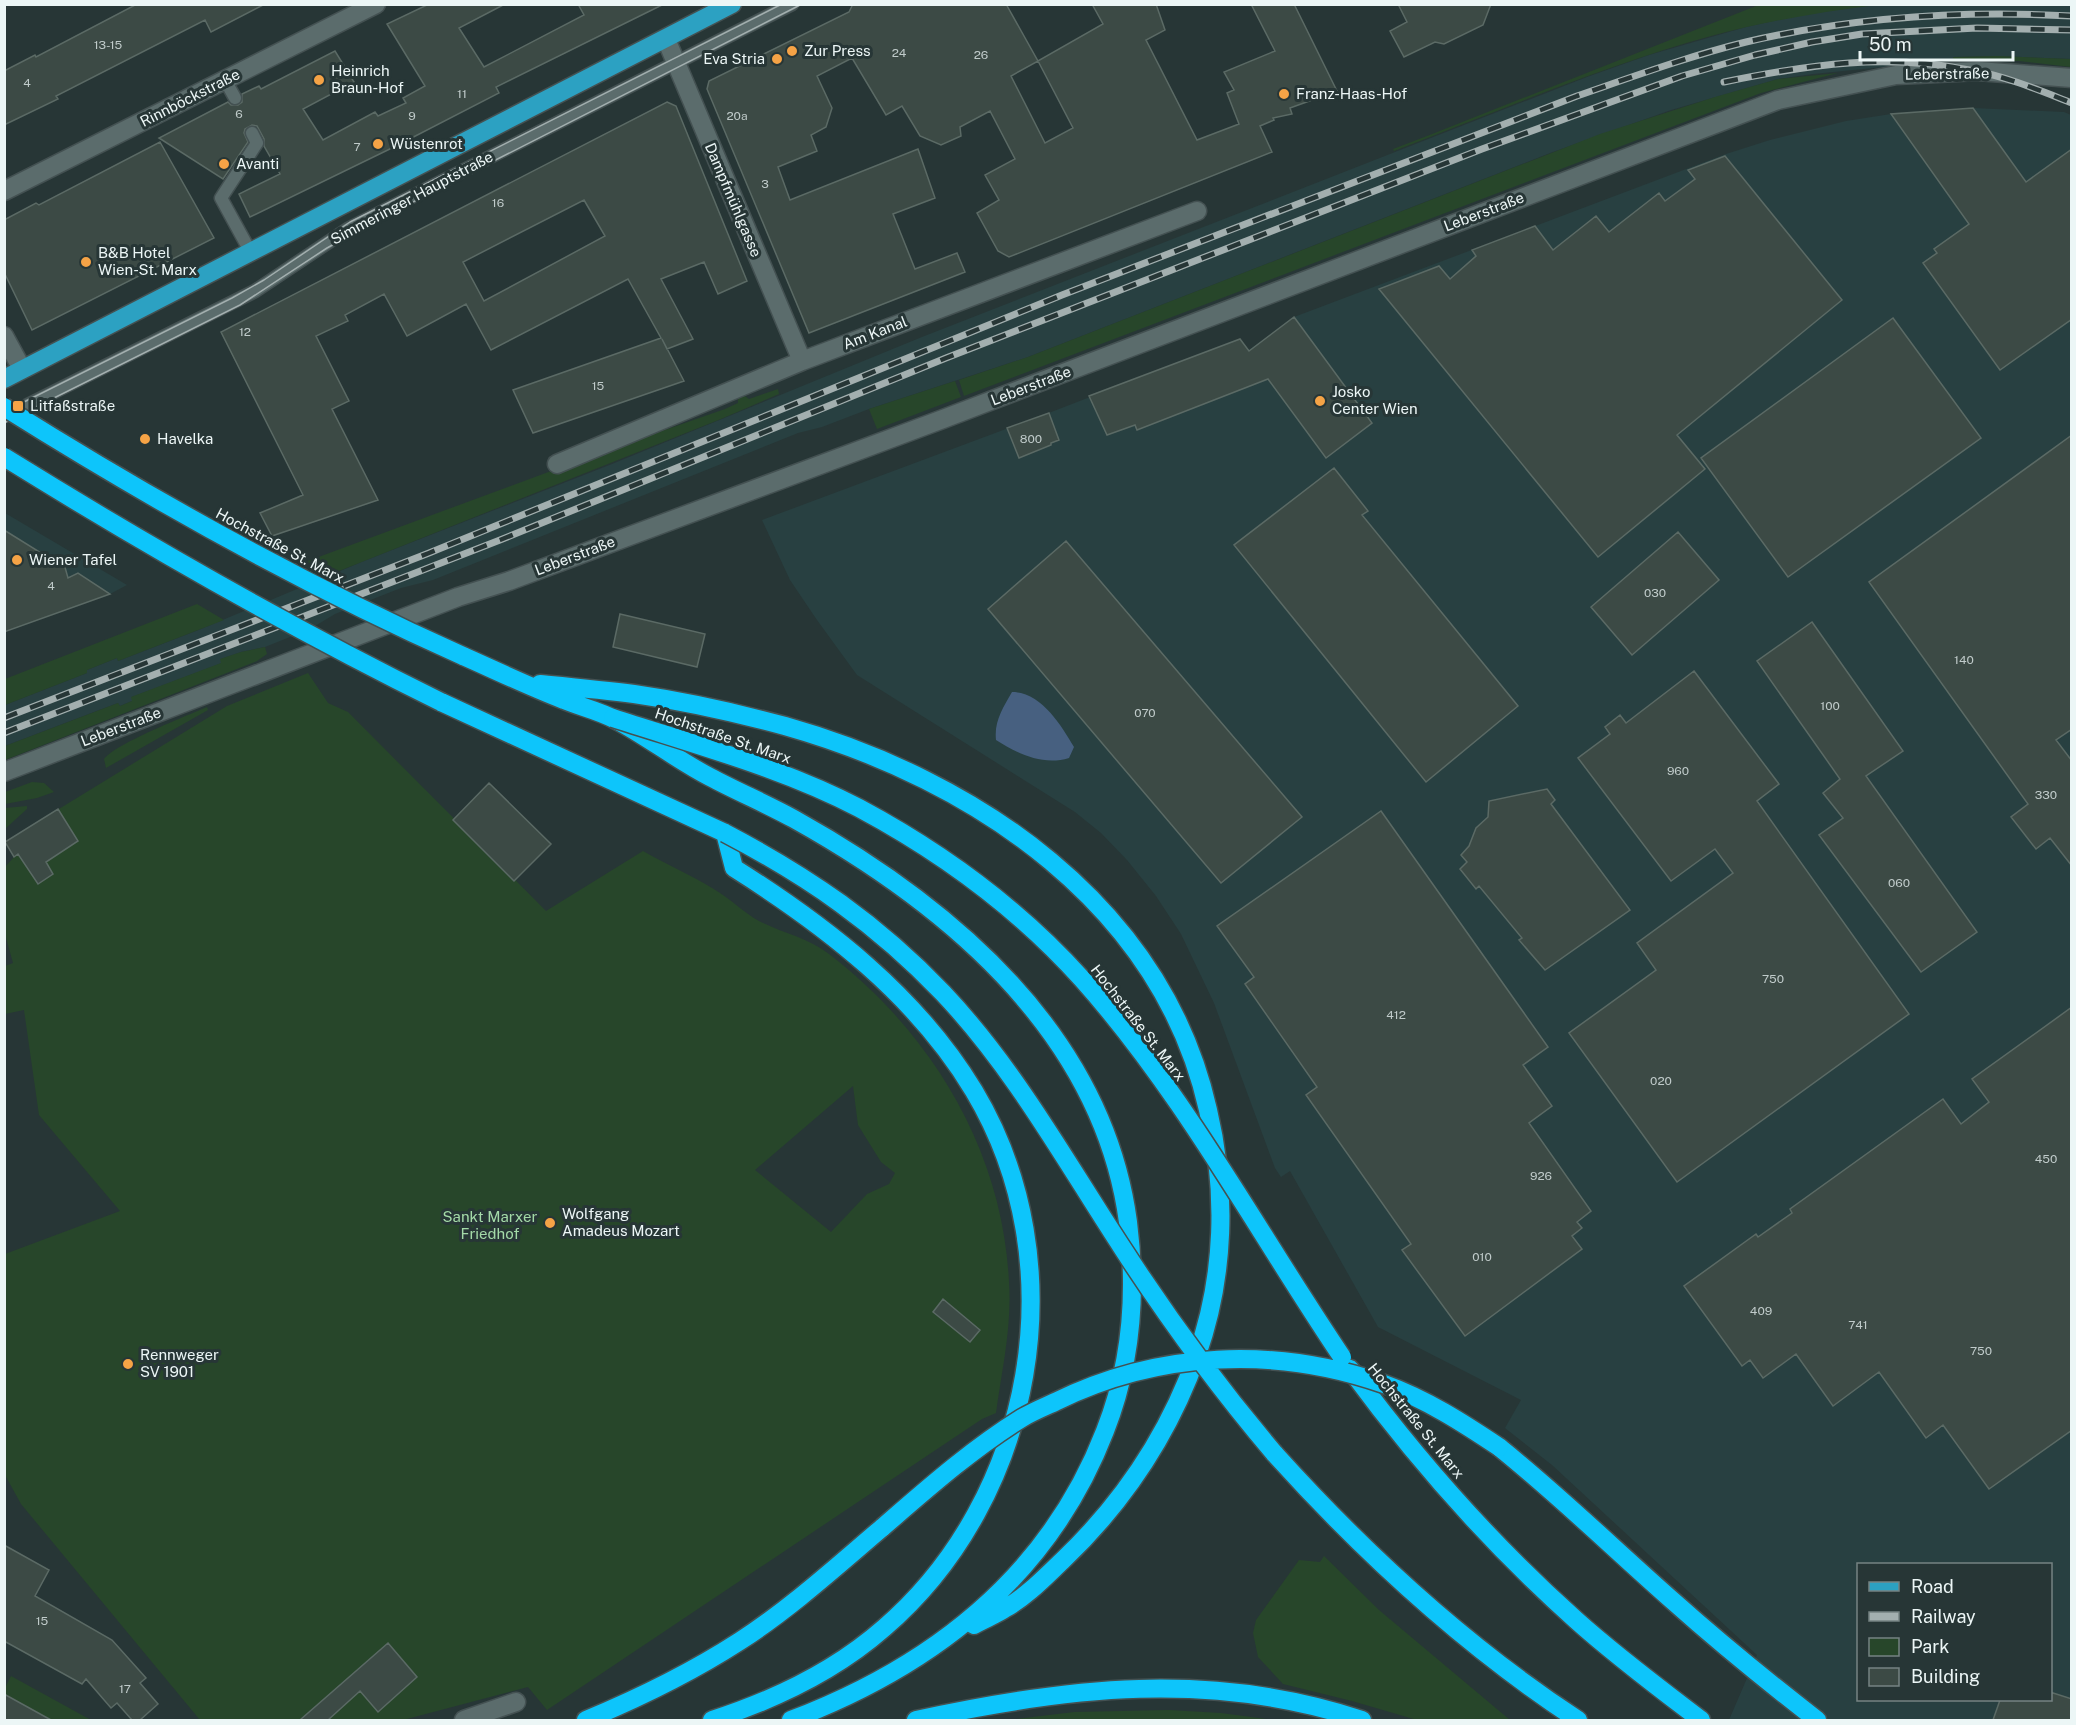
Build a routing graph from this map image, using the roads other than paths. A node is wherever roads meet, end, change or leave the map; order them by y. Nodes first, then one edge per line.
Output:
1 (376, 4) edge
2 (732, 4) edge
3 (792, 4) edge
4 (666, 39) junction
5 (676, 63) junction
6 (2072, 78) edge
7 (225, 80) junction
8 (235, 98) dead end
9 (252, 133) dead end
10 (4, 191) edge
11 (1197, 211) dead end
12 (250, 251) junction
13 (4, 336) edge
14 (802, 361) junction
15 (22, 369) junction
16 (4, 379) edge
17 (4, 407) edge
18 (4, 417) edge
19 (4, 457) edge
20 (557, 464) dead end
21 (520, 682) junction
22 (613, 718) junction
23 (4, 772) edge
24 (725, 833) junction
25 (948, 1638) junction
26 (516, 1702) dead end
27 (464, 1720) edge
28 (586, 1720) edge
29 (712, 1720) edge
30 (791, 1720) edge
31 (915, 1720) edge
32 (1362, 1720) edge
33 (1578, 1720) edge
34 (1701, 1720) edge
35 (1817, 1720) edge

1 - 7 street, Rinnböckstraße
2 - 4 main road, Simmeringer Hauptstraße
3 - 5 lane, Simmeringer Hauptstraße
4 - 5 street, Dampfmühlgasse
4 - 12 main road, Simmeringer Hauptstraße
5 - 14 street, Dampfmühlgasse
5 - 18 lane, Simmeringer Hauptstraße
6 - 23 street, Leberstraße
7 - 8 lane
7 - 10 street, Rinnböckstraße
9 - 12 lane
11 - 14 street, Am Kanal
12 - 15 main road, Simmeringer Hauptstraße
13 - 15 street
14 - 20 street, Am Kanal
15 - 16 main road, Simmeringer Hauptstraße
17 - 21 highway, Hochstraße St. Marx, bridge
19 - 24 highway, bridge
21 - 22 highway, Hochstraße St. Marx
21 - 25 highway
22 - 25 highway, bridge
22 - 34 highway, Hochstraße St. Marx, bridge
24 - 29 highway
24 - 33 highway, bridge
25 - 30 highway
26 - 27 street
28 - 35 highway, bridge
31 - 32 highway

